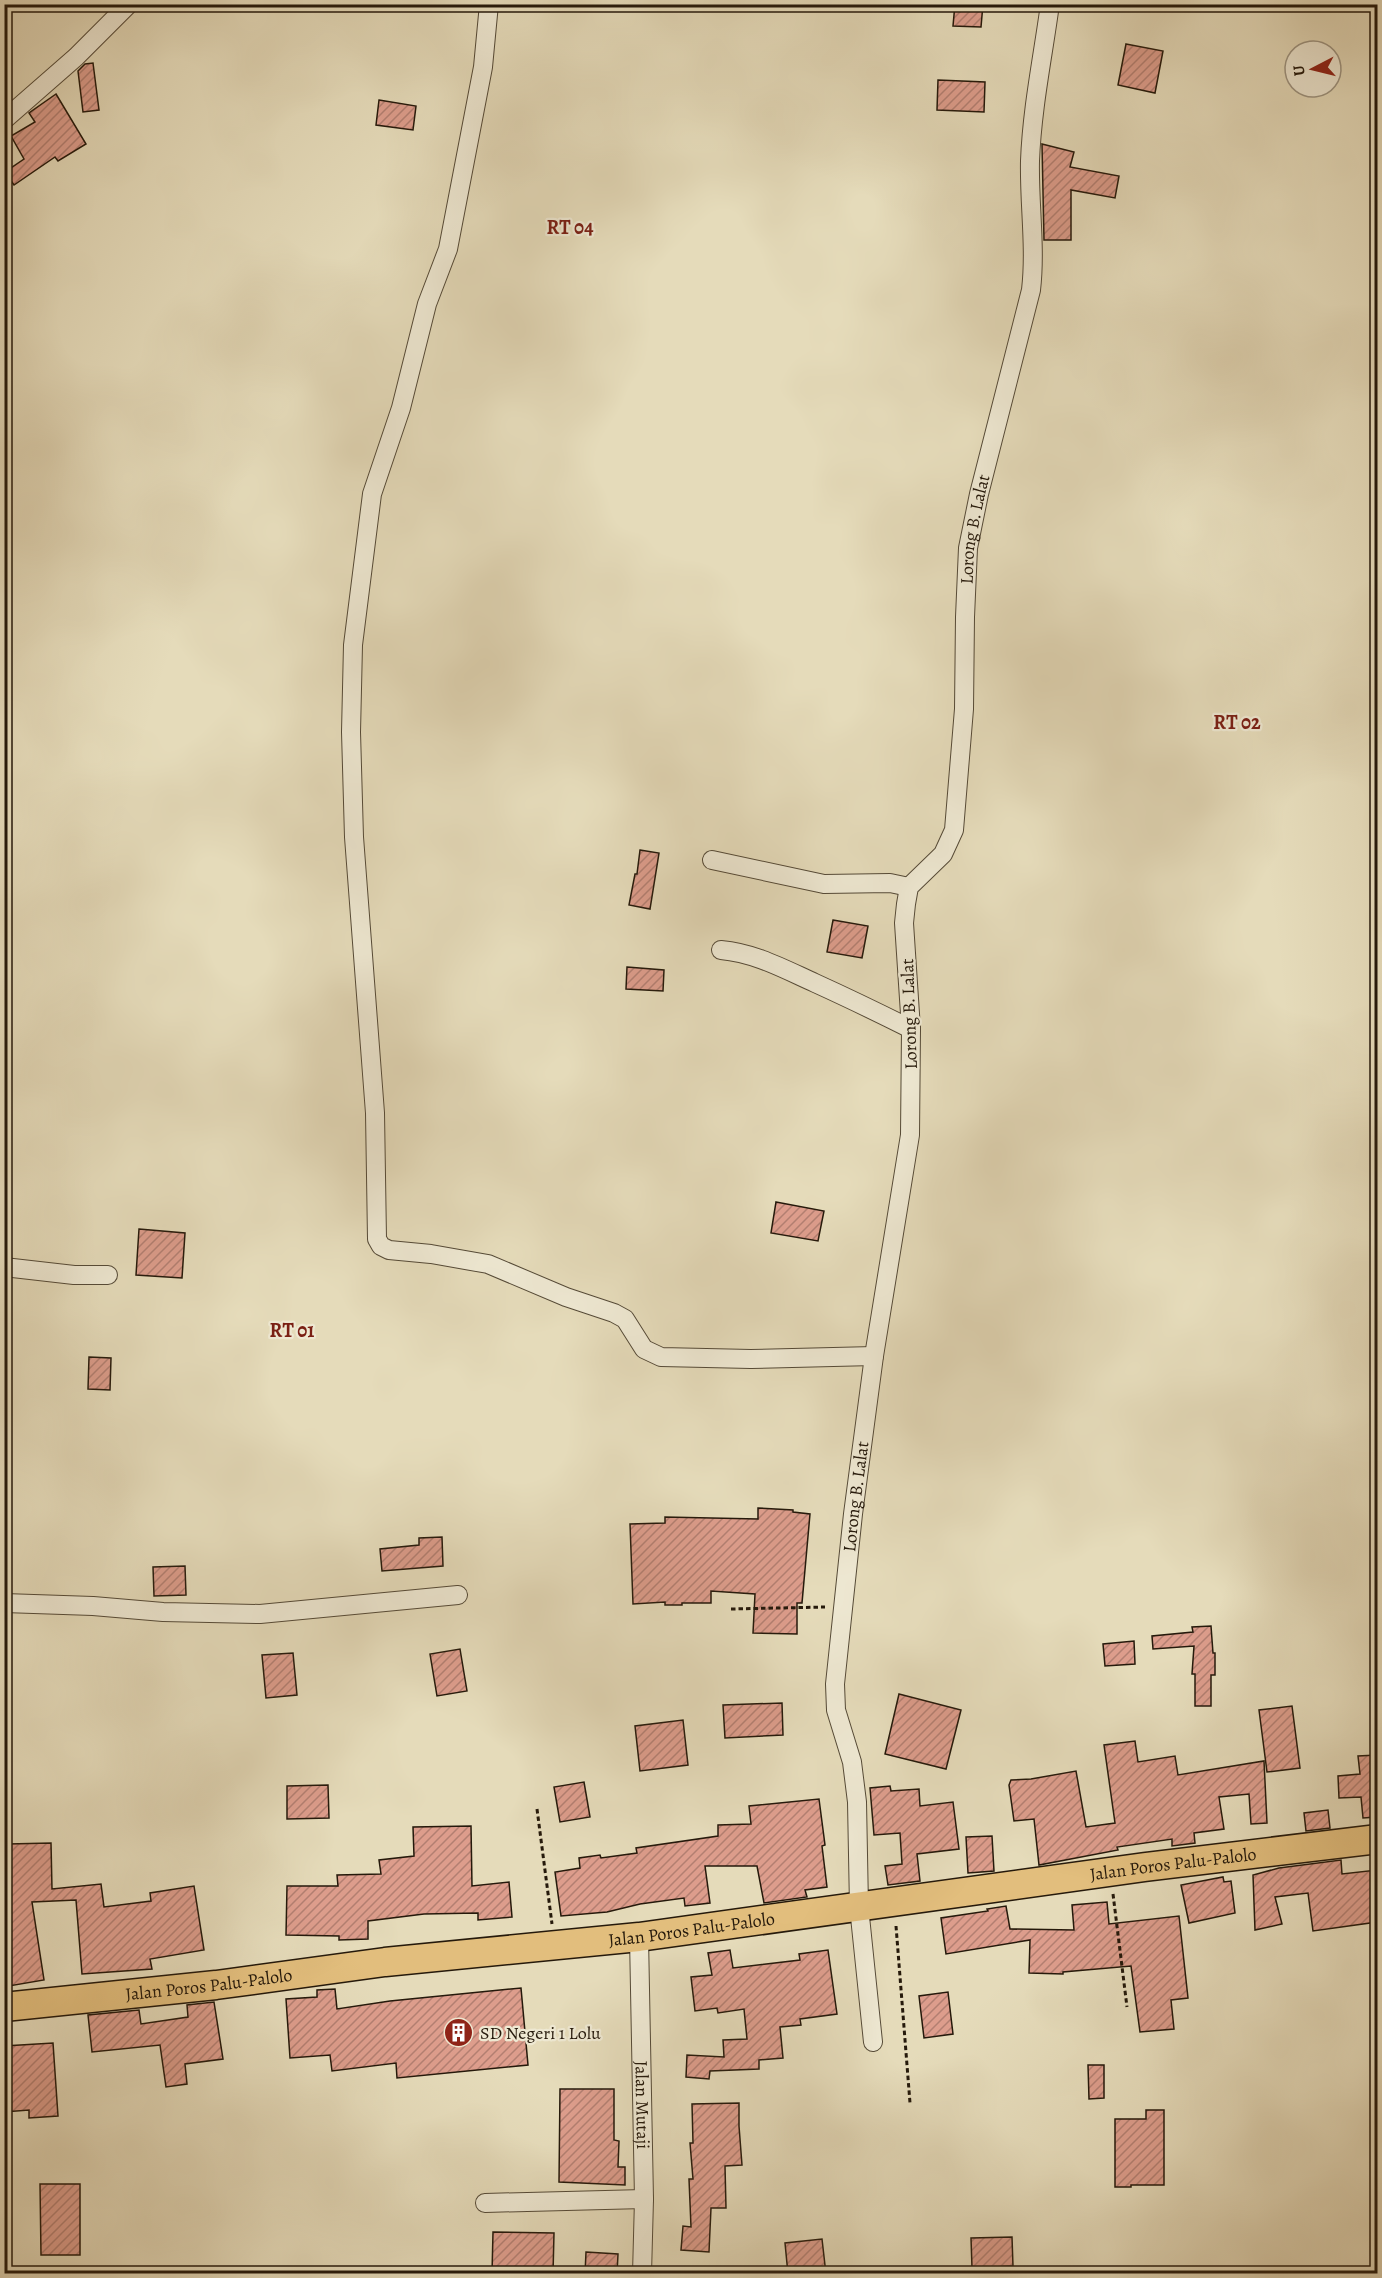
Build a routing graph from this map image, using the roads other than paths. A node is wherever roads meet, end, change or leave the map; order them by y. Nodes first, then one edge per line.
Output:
1 (489, 4) edge
2 (1050, 4) edge
3 (119, 8) edge
4 (4, 120) edge
5 (712, 860) dead end
6 (909, 887) junction
7 (721, 950) dead end
8 (911, 1029) junction
9 (4, 1267) edge
10 (108, 1275) dead end
11 (874, 1356) junction
12 (458, 1595) dead end
13 (4, 1603) edge
14 (1377, 1839) edge
15 (859, 1907) junction
16 (639, 1937) junction
17 (4, 2007) edge
18 (873, 2042) dead end
19 (644, 2199) junction
20 (485, 2204) dead end
21 (642, 2274) edge

1 - 11 street
2 - 6 street, Lorong B. Lalat
3 - 4 street
5 - 6 street
6 - 8 street, Lorong B. Lalat
7 - 8 street
8 - 11 street, Lorong B. Lalat
9 - 10 street
11 - 15 street, Lorong B. Lalat
12 - 13 street
14 - 15 main road, Jalan Poros Palu-Palolo
15 - 16 main road, Jalan Poros Palu-Palolo
15 - 18 street, Lorong B. Lalat
16 - 17 main road, Jalan Poros Palu-Palolo
16 - 19 street, Jalan Mutaji
19 - 20 street
19 - 21 street, Jalan Mutaji

